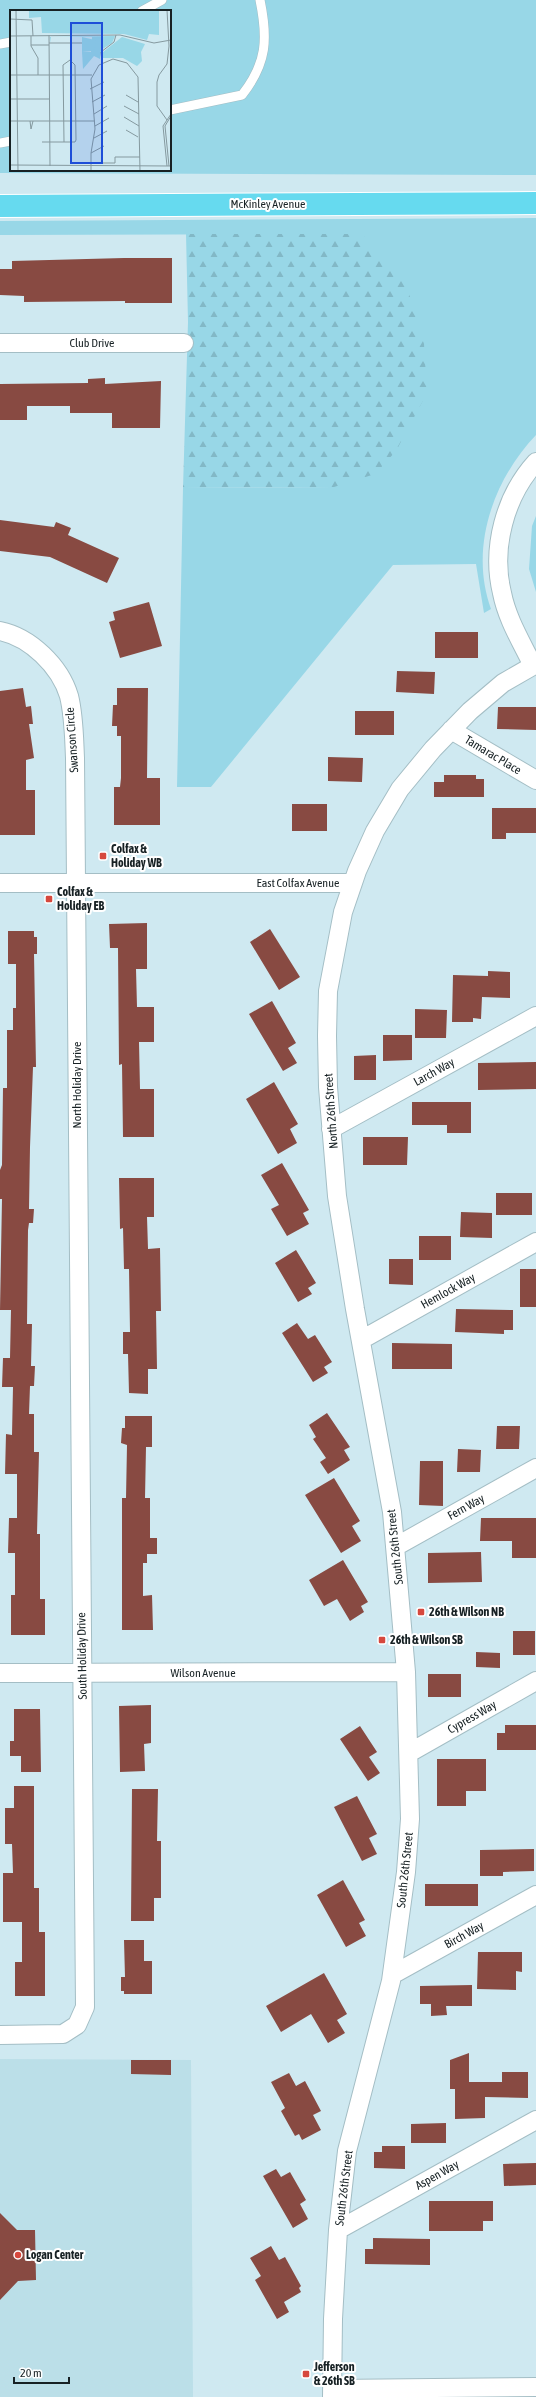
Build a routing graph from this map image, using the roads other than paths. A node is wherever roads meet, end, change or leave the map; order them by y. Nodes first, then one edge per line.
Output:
1 (162, 0) edge
2 (260, 0) edge
3 (144, 10) edge
4 (10, 42) edge
5 (0, 44) edge
6 (171, 110) edge
7 (10, 141) edge
8 (0, 143) edge
9 (536, 203) edge
10 (0, 206) edge
11 (0, 343) edge
12 (184, 343) dead end
13 (536, 462) edge
14 (0, 630) edge
15 (535, 665) edge
16 (451, 730) junction
17 (536, 780) edge
18 (0, 883) edge
19 (76, 883) junction
20 (353, 883) junction
21 (536, 1016) edge
22 (331, 1129) junction
23 (536, 1242) edge
24 (79, 1286) joint
25 (361, 1340) junction
26 (536, 1468) edge
27 (395, 1547) junction
28 (406, 1672) junction
29 (0, 1673) edge
30 (82, 1673) junction
31 (536, 1681) edge
32 (409, 1753) junction
33 (536, 1895) edge
34 (392, 1975) junction
35 (0, 2034) edge
36 (536, 2120) edge
37 (338, 2230) junction
38 (536, 2388) edge
39 (332, 2393) edge

1 - 3 lane
2 - 6 lane
4 - 5 lane
7 - 8 lane
9 - 10 main road, McKinley Avenue
11 - 12 street, Club Drive
13 - 15 street
14 - 19 street, Swanson Circle
15 - 16 street, East Colfax Avenue
16 - 17 street, Tamarac Place
16 - 20 street, East Colfax Avenue
18 - 19 street, East Colfax Avenue
19 - 20 street, East Colfax Avenue
19 - 24 street, North Holiday Drive
20 - 22 street, North 26th Street
21 - 22 street, Larch Way
22 - 25 street, North 26th Street
23 - 25 street, Hemlock Way
24 - 30 street, South Holiday Drive
25 - 27 street, South 26th Street
26 - 27 street, Fern Way
27 - 28 street, South 26th Street
28 - 30 street, Wilson Avenue
28 - 32 street, South 26th Street
29 - 30 street, Wilson Avenue
30 - 35 street, South Holiday Drive
31 - 32 street, Cypress Way
32 - 34 street, South 26th Street
33 - 34 street, Birch Way
34 - 37 street, South 26th Street
36 - 37 street, Aspen Way
37 - 39 street, South 26th Street
38 - 39 street

